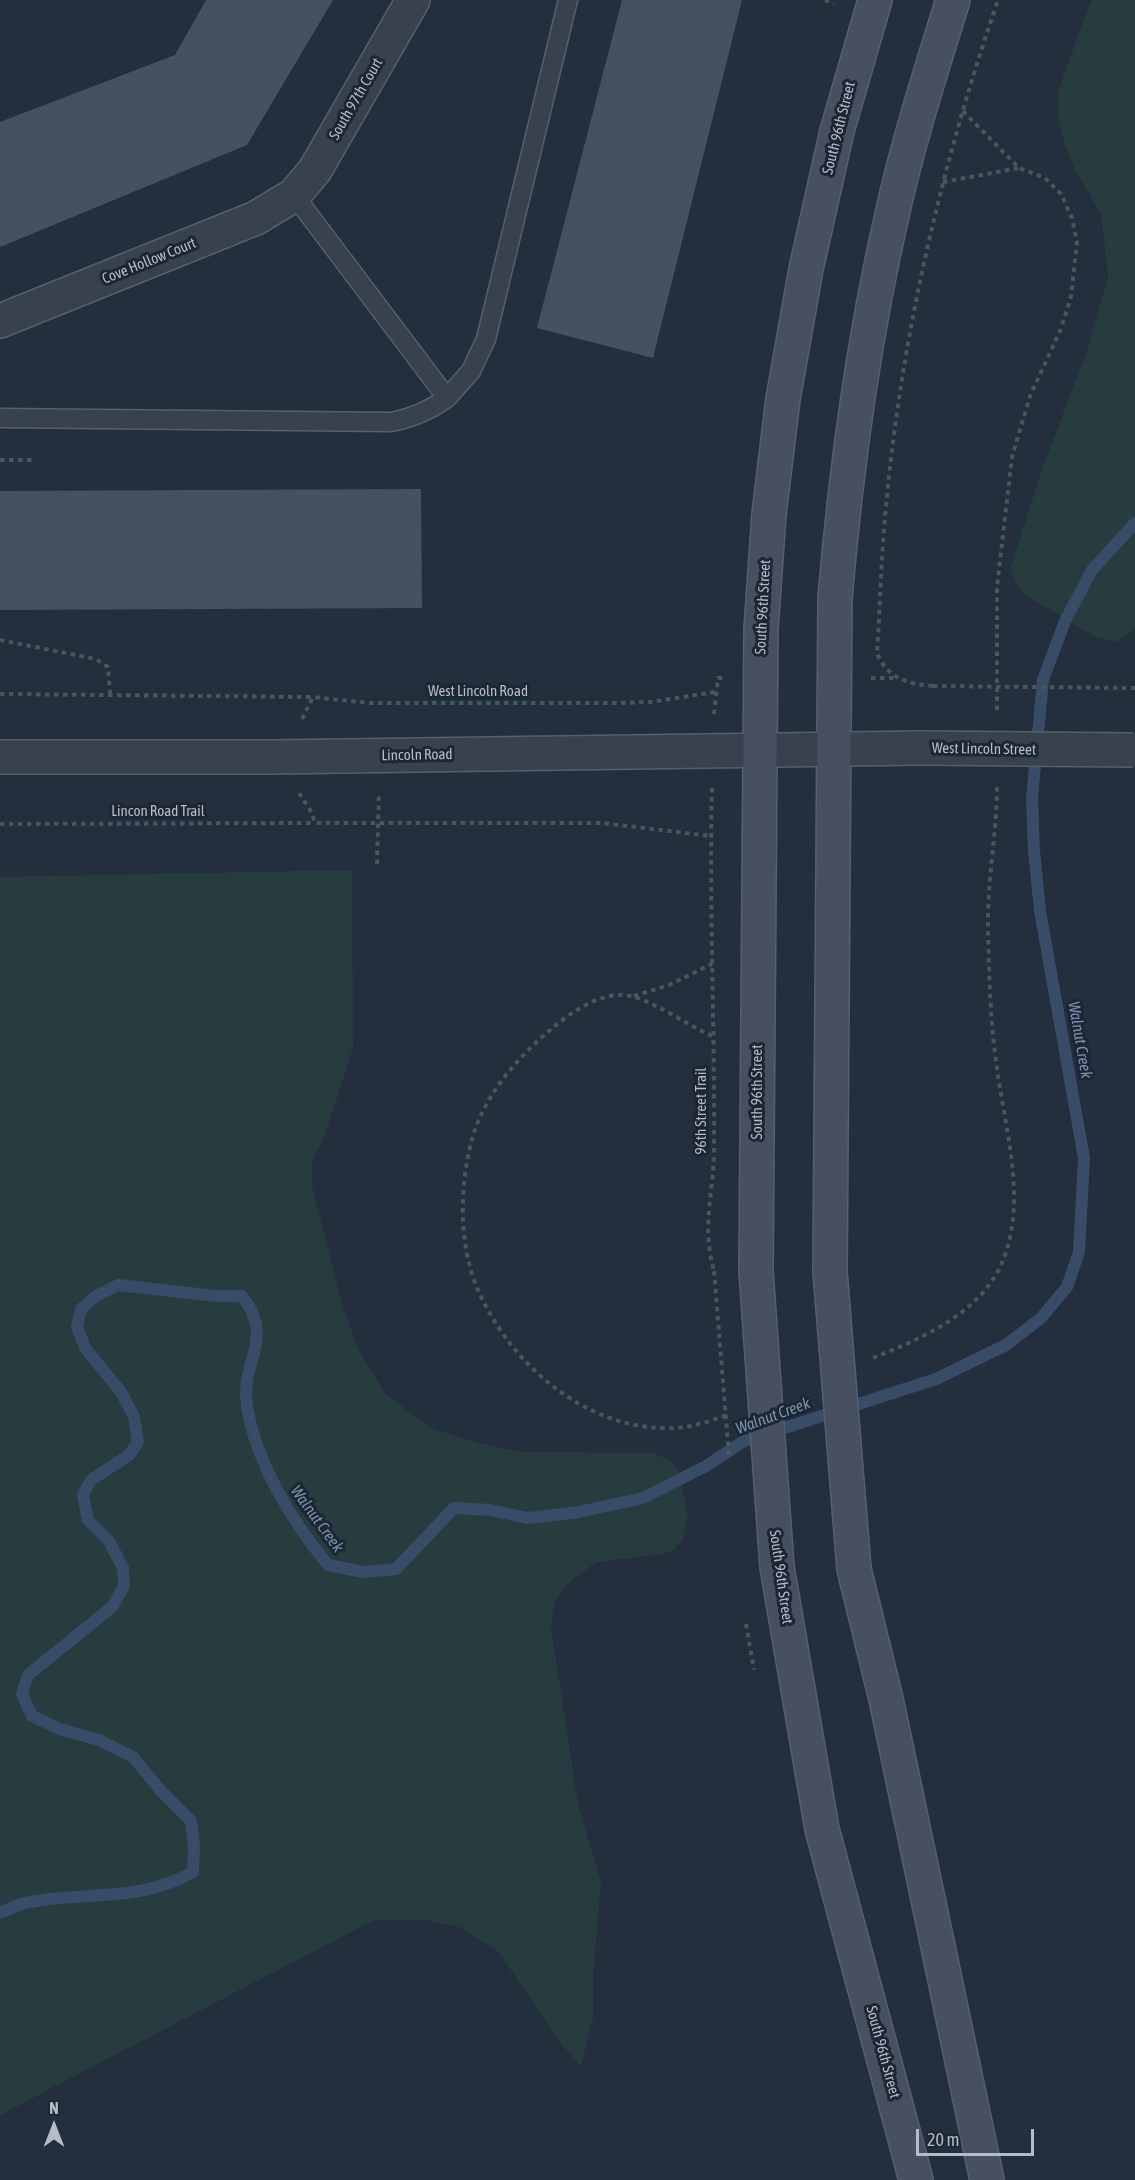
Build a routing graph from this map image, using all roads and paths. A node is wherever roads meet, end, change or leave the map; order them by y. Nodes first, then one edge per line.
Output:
1 (413, 0) edge
2 (567, 0) edge
3 (825, 0) edge
4 (875, 0) edge
5 (953, 0) edge
6 (998, 0) edge
7 (834, 4) dead end
8 (963, 111) junction
9 (943, 182) junction
10 (294, 195) junction
11 (0, 321) edge
12 (447, 398) junction
13 (0, 418) edge
14 (0, 460) edge
15 (33, 460) dead end
16 (0, 640) edge
17 (1134, 688) edge
18 (715, 692) dead end
19 (110, 693) junction
20 (0, 694) edge
21 (313, 697) junction
22 (834, 749) junction
23 (760, 750) junction
24 (1134, 750) edge
25 (380, 756) junction
26 (0, 757) edge
27 (273, 757) junction
28 (315, 823) junction
29 (378, 823) junction
30 (0, 824) edge
31 (377, 864) dead end
32 (712, 964) junction
33 (712, 1036) junction
34 (729, 1460) dead end
35 (916, 2180) edge
36 (987, 2180) edge

1 - 10 street, South 97th Court
2 - 12 lane
3 - 7 path
4 - 23 main road, South 96th Street
5 - 22 main road
6 - 8 path
8 - 9 path
8 - 9 path
9 - 17 path, bridge
10 - 11 street, Cove Hollow Court
10 - 12 lane
12 - 13 lane
14 - 15 path
16 - 19 path
18 - 21 path, West Lincoln Road
19 - 20 path, West Lincoln Road
19 - 21 path, West Lincoln Road
21 - 27 path
22 - 23 street, Lincoln Road
22 - 24 street, West Lincoln Street, bridge
22 - 36 main road, bridge
23 - 25 street, Lincoln Road
23 - 35 main road, South 96th Street, bridge
25 - 27 street, Lincoln Road
25 - 29 path
26 - 27 street, Lincoln Road
27 - 28 path
28 - 29 path, Lincon Road Trail
28 - 30 path, Lincon Road Trail
29 - 31 path
29 - 32 path, Lincon Road Trail
32 - 33 path, 96th Street Trail
32 - 33 path
33 - 34 path, 96th Street Trail, bridge

